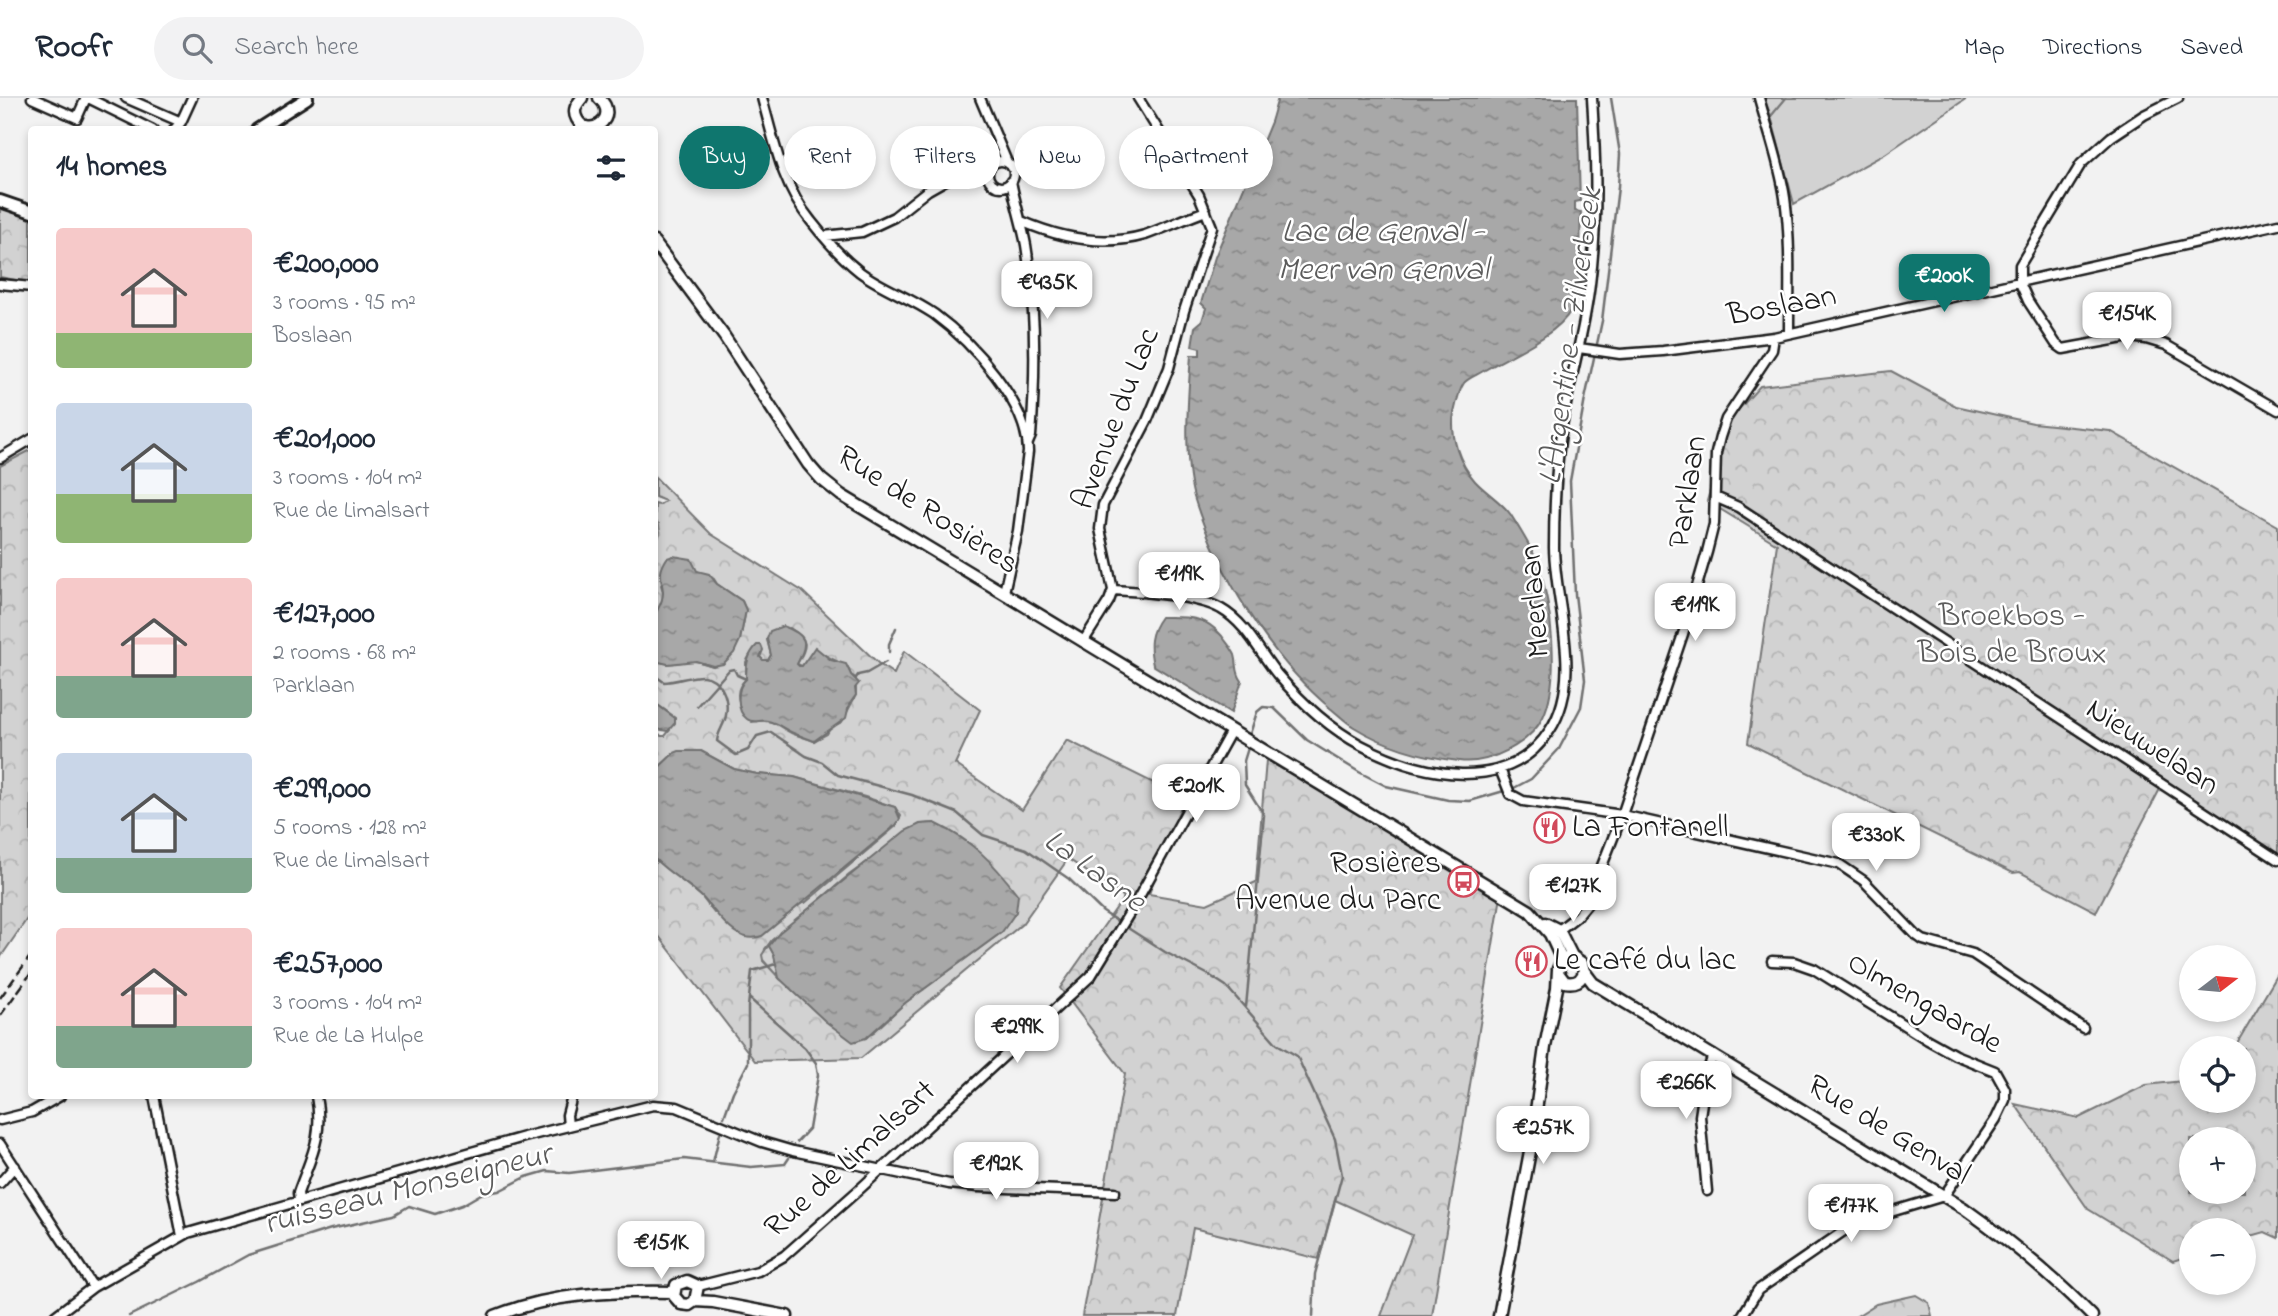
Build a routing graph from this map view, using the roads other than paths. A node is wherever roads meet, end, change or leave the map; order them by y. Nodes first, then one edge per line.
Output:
1 (32, 98) edge
2 (87, 98) edge
3 (126, 98) edge
4 (192, 98) edge
5 (307, 98) edge
6 (582, 98) edge
7 (762, 98) edge
8 (980, 98) edge
9 (1138, 98) edge
10 (1592, 98) edge
11 (1759, 98) edge
12 (2178, 98) edge
13 (604, 100) edge
14 (181, 122) junction
15 (145, 126) edge
16 (178, 126) edge
17 (263, 126) edge
18 (584, 126) edge
19 (602, 126) edge
20 (992, 126) edge
21 (1000, 144) edge
22 (1000, 161) edge
23 (1007, 162) junction
24 (1012, 181) junction
25 (1001, 187) joint
26 (930, 189) edge
27 (1015, 199) junction
28 (0, 201) edge
29 (28, 211) edge
30 (1206, 211) junction
31 (1021, 221) junction
32 (2277, 225) edge
33 (824, 236) junction
34 (658, 247) edge
35 (2020, 283) junction
36 (0, 284) edge
37 (28, 287) edge
38 (1789, 333) junction
39 (1774, 337) junction
40 (1579, 348) junction
41 (2278, 410) edge
42 (28, 441) edge
43 (1028, 443) junction
44 (0, 457) edge
45 (1715, 498) junction
46 (1113, 590) junction
47 (1004, 592) junction
48 (1083, 642) junction
49 (1231, 731) junction
50 (1500, 769) junction
51 (1622, 815) junction
52 (2278, 860) edge
53 (1541, 921) junction
54 (1559, 930) junction
55 (1567, 958) junction
56 (1772, 961) dead end
57 (1584, 971) junction
58 (1559, 974) junction
59 (1574, 982) junction
60 (1593, 983) junction
61 (1552, 1009) junction
62 (2083, 1028) dead end
63 (1713, 1055) junction
64 (55, 1099) edge
65 (155, 1099) edge
66 (316, 1099) edge
67 (571, 1099) edge
68 (0, 1120) edge
69 (568, 1126) junction
70 (0, 1144) edge
71 (15, 1166) junction
72 (881, 1170) junction
73 (0, 1183) edge
74 (1707, 1191) dead end
75 (1115, 1192) dead end
76 (1944, 1196) junction
77 (299, 1200) junction
78 (182, 1236) junction
79 (698, 1286) junction
80 (93, 1287) junction
81 (674, 1292) junction
82 (688, 1308) edge
83 (55, 1316) edge
84 (495, 1316) edge
85 (787, 1316) edge
86 (1499, 1316) edge
87 (1742, 1316) edge
88 (2092, 1316) edge

1 - 2 street
2 - 15 street
3 - 14 street
4 - 14 street
5 - 17 main road
6 - 18 street
7 - 33 street
8 - 20 street
9 - 30 street
10 - 40 street, Meerlaan
11 - 38 street
12 - 35 street
13 - 19 street
14 - 16 street
21 - 23 street
22 - 23 street
23 - 24 street
24 - 25 street
24 - 27 street
25 - 27 street
26 - 33 street
27 - 31 street
28 - 29 main road
30 - 31 street
30 - 46 street, Avenue du Lac
31 - 43 street
32 - 35 street, Boslaan
33 - 43 street
34 - 47 street, Rue de Rosières
35 - 38 street, Boslaan
35 - 41 street
36 - 37 street
38 - 39 street, Boslaan
39 - 40 street, Boslaan
39 - 45 street, Parklaan
40 - 50 street, Meerlaan
42 - 44 street
43 - 47 street
45 - 51 street, Parklaan
45 - 52 street, Nieuwelaan
46 - 48 street
46 - 50 street, Meerlaan
47 - 48 street, Rue de Rosières
48 - 49 street, Rue de Rosières
49 - 53 street, Rue de Rosières
49 - 72 street, Rue de Limalsart
50 - 51 street
51 - 54 street, Parklaan
51 - 62 street
53 - 54 street
53 - 55 street
54 - 55 street
55 - 57 street
55 - 58 street
56 - 76 street, Olmengaarde
57 - 59 street
57 - 60 street
58 - 59 street
58 - 61 street
59 - 60 street
59 - 61 street
60 - 63 street, Rue de Genval
61 - 86 street
63 - 74 street
63 - 76 street, Rue de Genval
64 - 68 street
65 - 78 street
66 - 77 street
67 - 69 street
69 - 72 street
69 - 77 street
70 - 71 street
71 - 73 street
71 - 80 street
72 - 75 street
72 - 79 street, Rue de Limalsart
76 - 87 street
76 - 88 street, Rue de Genval
77 - 78 street
78 - 80 street
79 - 81 street
79 - 82 street
80 - 83 street
81 - 82 street
81 - 84 street
82 - 85 street

